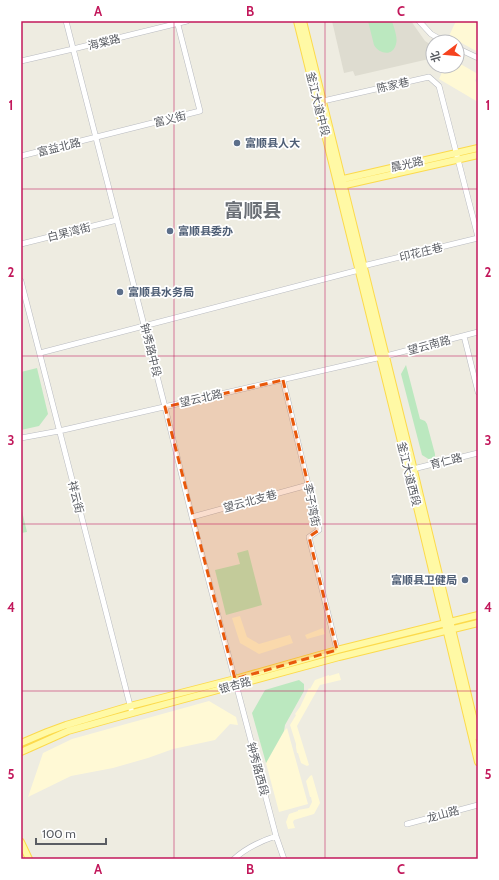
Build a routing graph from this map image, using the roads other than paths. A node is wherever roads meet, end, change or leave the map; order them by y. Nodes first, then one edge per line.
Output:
1 (66, 21) edge
2 (187, 21) edge
3 (297, 21) edge
4 (303, 21) edge
5 (419, 21) edge
6 (178, 22) edge
7 (431, 34) edge
8 (74, 49) junction
9 (465, 52) edge
10 (478, 58) edge
11 (21, 61) edge
12 (323, 101) junction
13 (96, 138) junction
14 (478, 148) edge
15 (456, 153) junction
16 (478, 155) edge
17 (21, 156) edge
18 (458, 160) junction
19 (340, 183) junction
20 (117, 220) junction
21 (478, 238) edge
22 (21, 244) edge
23 (361, 268) junction
24 (21, 281) edge
25 (145, 326) junction
26 (478, 332) edge
27 (464, 336) junction
28 (40, 354) junction
29 (383, 357) junction
30 (282, 380) junction
31 (478, 392) edge
32 (165, 406) junction
33 (59, 431) junction
34 (21, 438) edge
35 (478, 453) edge
36 (414, 469) junction
37 (308, 485) junction
38 (192, 517) junction
39 (478, 615) edge
40 (448, 623) junction
41 (478, 623) edge
42 (449, 630) junction
43 (337, 650) junction
44 (235, 682) junction
45 (131, 710) junction
46 (478, 737) edge
47 (21, 743) edge
48 (21, 752) edge
49 (478, 762) edge
50 (478, 805) edge
51 (407, 824) dead end
52 (276, 836) junction
53 (21, 842) edge
54 (29, 859) edge
55 (234, 859) edge
56 (284, 859) edge

1 - 8 street, 钟秀路中段
2 - 6 street, 海棠路
3 - 19 main road, 釜江大道中段
4 - 12 main road, 釜江大道中段
5 - 7 street
6 - 8 street, 海棠路
6 - 13 street, 富义街
8 - 11 street, 海棠路
8 - 13 street, 钟秀路中段
9 - 10 street
12 - 15 street, 陈家巷
12 - 19 main road, 釜江大道中段
13 - 17 street, 富益北路
13 - 20 street, 钟秀路中段
14 - 15 main road, 晨光路
15 - 18 street
15 - 19 main road, 晨光路
16 - 18 main road, 晨光路
18 - 19 main road, 晨光路
18 - 21 street
19 - 23 main road, 釜江大道西段
20 - 22 street, 白果湾街
20 - 25 street, 钟秀路中段
21 - 23 street, 印花庄巷
23 - 25 street, 印花庄巷
23 - 29 main road, 釜江大道西段
24 - 28 street, 祥云街
25 - 28 street, 印花庄巷
25 - 32 street, 钟秀路中段
26 - 27 street, 望云南路
27 - 29 street, 望云南路
27 - 31 street
28 - 33 street, 祥云街
29 - 30 street, 望云北路
29 - 36 main road, 釜江大道西段
29 - 40 main road, 釜江大道西段
30 - 32 street, 望云北路
30 - 37 street, 李子湾街
32 - 33 street, 望云北路
32 - 38 street, 钟秀路中段
33 - 34 street, 望云北路
33 - 45 street, 祥云街
35 - 36 street, 育仁路
36 - 40 main road, 釜江大道西段
37 - 38 street, 望云北支巷
37 - 43 street, 李子湾街
38 - 44 street, 钟秀路中段
39 - 40 main road, 银杏路
40 - 42 main road, 釜江大道西段
40 - 43 main road, 银杏路
41 - 42 main road, 银杏路
42 - 44 main road, 银杏路
42 - 46 main road, 釜江大道西段
42 - 49 main road, 釜江大道西段
43 - 44 main road, 银杏路
44 - 45 main road, 银杏路
44 - 52 street, 钟秀路西段
45 - 47 main road, 银杏路
45 - 48 main road, 银杏路
50 - 51 street, 龙山路
52 - 55 street
52 - 56 street, 钟秀路西段
53 - 54 main road

